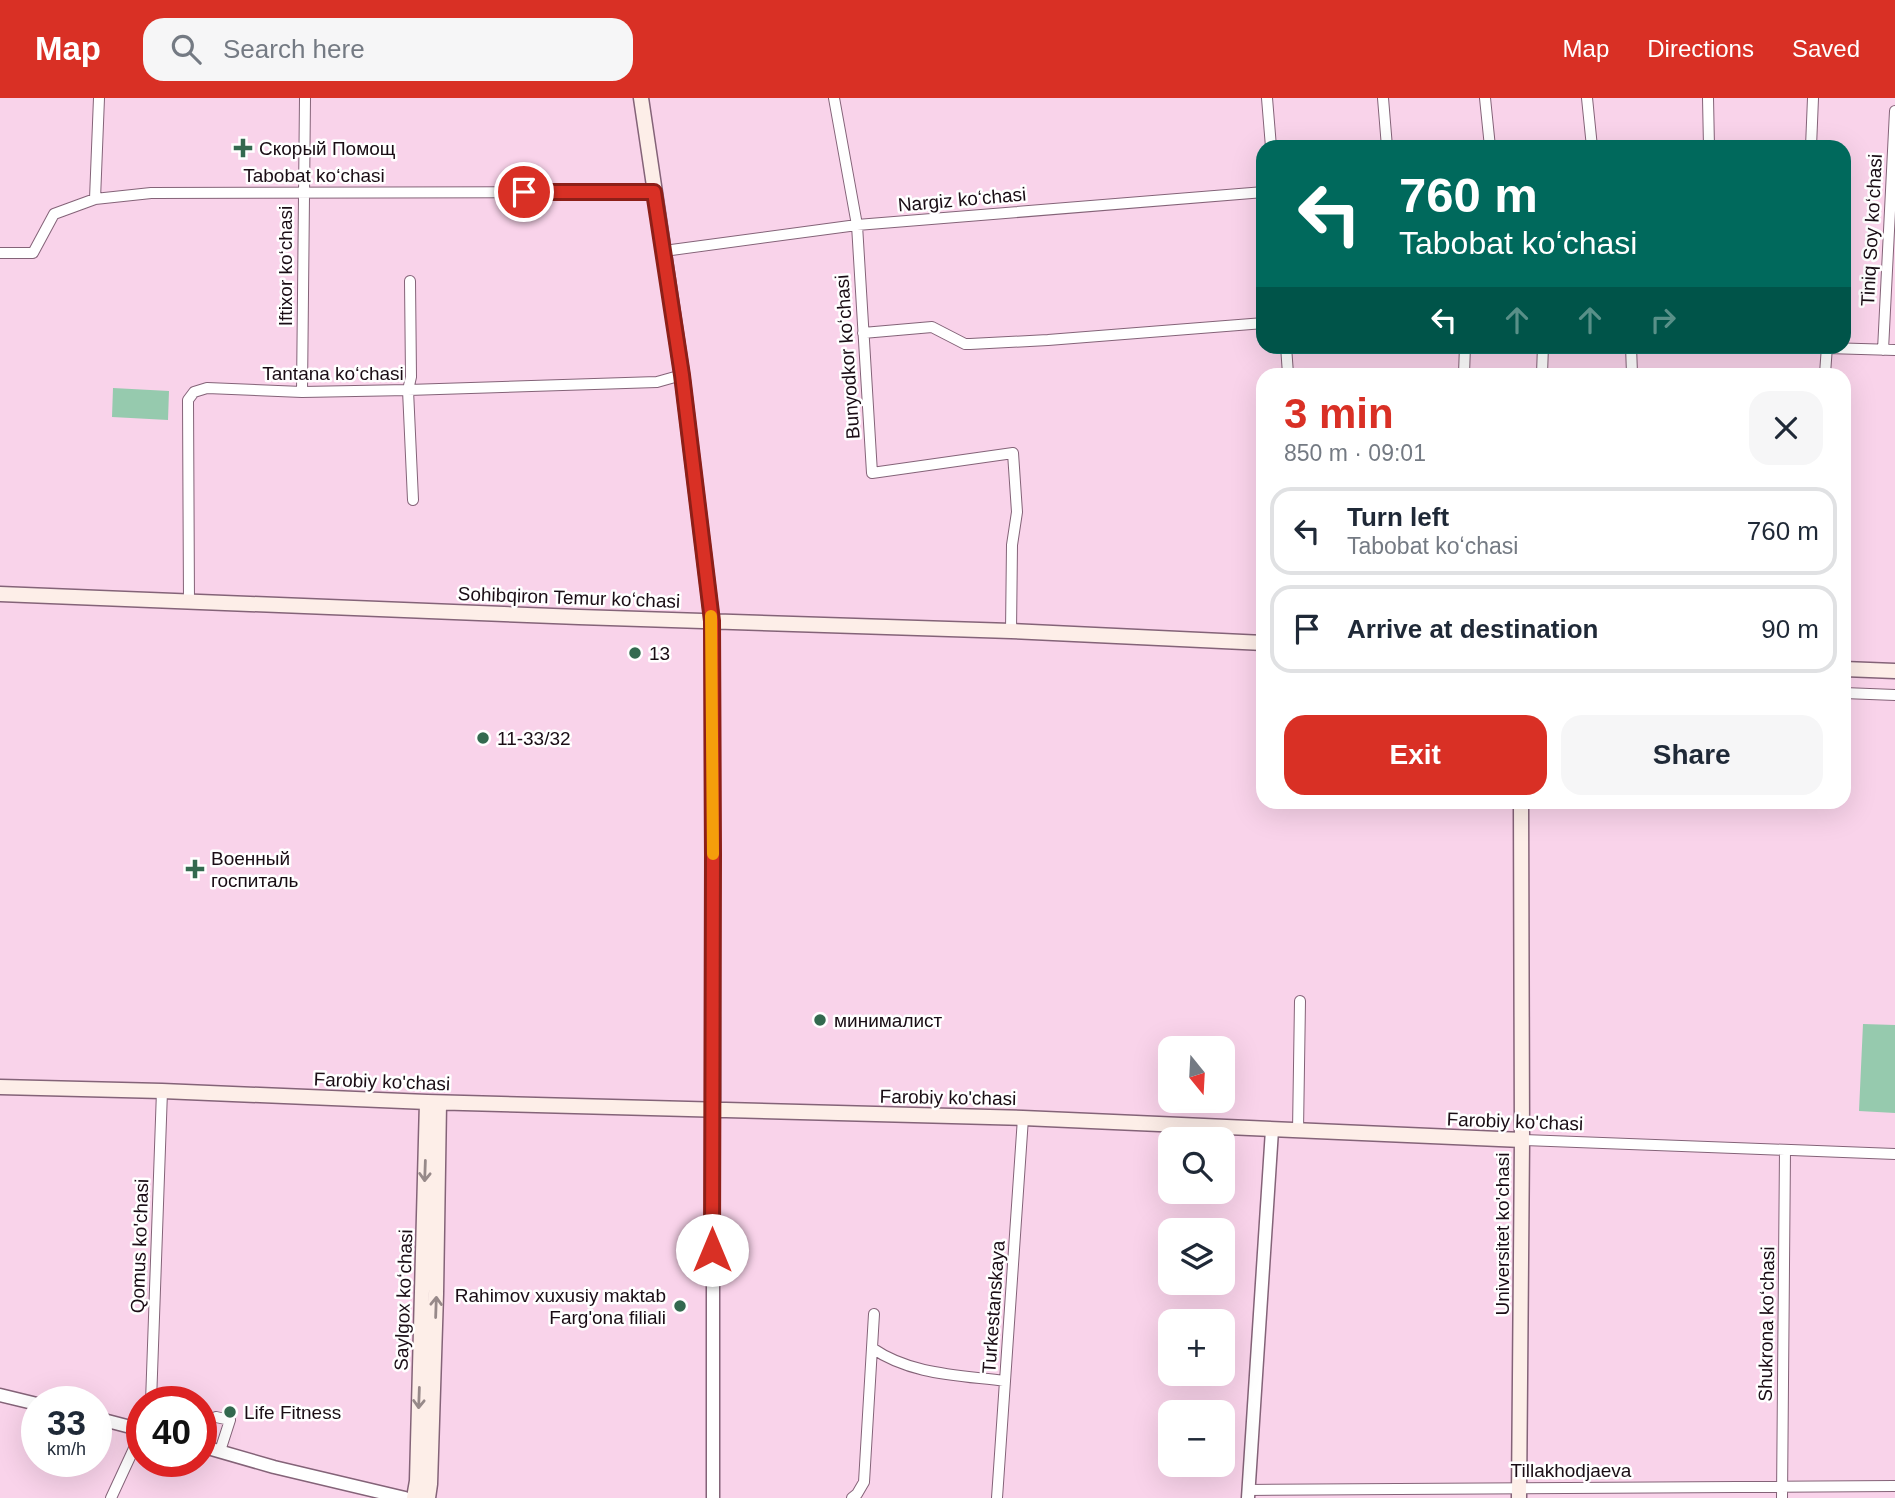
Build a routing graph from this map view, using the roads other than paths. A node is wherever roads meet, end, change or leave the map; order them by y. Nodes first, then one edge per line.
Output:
1 (99, 98) edge
2 (305, 98) edge
3 (641, 98) edge
4 (834, 98) edge
5 (1267, 98) edge
6 (1383, 98) edge
7 (1485, 98) edge
8 (1587, 98) edge
9 (1708, 98) edge
10 (1812, 98) edge
11 (1895, 111) edge
12 (1270, 140) edge
13 (1386, 140) edge
14 (1489, 140) edge
15 (1591, 140) edge
16 (1709, 140) edge
17 (1811, 140) edge
18 (654, 192) junction
19 (303, 193) junction
20 (1256, 193) edge
21 (95, 199) junction
22 (857, 225) junction
23 (664, 251) junction
24 (0, 253) edge
25 (410, 281) dead end
26 (1256, 324) edge
27 (863, 333) junction
28 (1851, 348) edge
29 (1883, 350) junction
30 (1895, 350) edge
31 (682, 375) junction
32 (408, 390) junction
33 (302, 392) junction
34 (413, 500) dead end
35 (0, 594) edge
36 (189, 602) junction
37 (712, 621) junction
38 (1012, 631) junction
39 (1256, 643) edge
40 (1851, 669) edge
41 (1895, 671) edge
42 (1851, 694) edge
43 (1895, 695) edge
44 (1521, 809) edge
45 (1300, 1001) dead end
46 (0, 1087) edge
47 (162, 1091) junction
48 (433, 1103) junction
49 (713, 1111) junction
50 (1023, 1118) junction
51 (1272, 1130) junction
52 (1298, 1131) junction
53 (1522, 1140) junction
54 (1785, 1150) junction
55 (1895, 1154) edge
56 (874, 1314) dead end
57 (872, 1348) junction
58 (1005, 1381) junction
59 (152, 1386) edge
60 (0, 1395) edge
61 (21, 1400) edge
62 (217, 1417) edge
63 (217, 1450) edge
64 (220, 1451) junction
65 (126, 1465) edge
66 (1895, 1486) edge
67 (1520, 1493) edge
68 (1782, 1493) edge
69 (1248, 1494) edge
70 (111, 1498) edge
71 (405, 1498) edge
72 (414, 1498) edge
73 (428, 1498) edge
74 (713, 1498) edge
75 (852, 1498) edge
76 (998, 1498) edge

1 - 21 street
2 - 19 street, Iftixor koʻchasi
3 - 18 main road
4 - 22 street, Bunyodkor koʻchasi
5 - 12 street
6 - 13 street
7 - 14 street
8 - 15 street
9 - 16 street
10 - 17 street
11 - 29 street, Tiniq Soy koʻchasi
18 - 19 street, Tabobat koʻchasi
18 - 23 main road
19 - 21 street, Tabobat koʻchasi
19 - 33 street, Iftixor koʻchasi
20 - 22 street, Nargiz koʻchasi
21 - 24 street, Tabobat koʻchasi
22 - 23 street, Nargiz koʻchasi
22 - 27 street, Bunyodkor koʻchasi
23 - 31 main road
25 - 32 street
26 - 27 street
27 - 38 street, Bunyodkor koʻchasi
28 - 29 street
29 - 30 street
31 - 32 street, Tantana koʻchasi
31 - 37 main road
32 - 33 street, Tantana koʻchasi
32 - 34 street
33 - 36 street, Tantana koʻchasi
35 - 36 main road, Sohibqiron Temur koʻchasi
36 - 37 main road, Sohibqiron Temur koʻchasi
37 - 38 main road, Sohibqiron Temur koʻchasi
37 - 49 main road
38 - 39 main road, Sohibqiron Temur koʻchasi
40 - 41 main road
42 - 43 street
44 - 53 main road, Universitet ko'chasi
45 - 52 street
46 - 47 main road, Farobiy ko'chasi
47 - 48 main road, Farobiy ko'chasi
47 - 59 street, Qomus ko'chasi
48 - 49 main road, Farobiy ko'chasi
48 -> 72 main road, Saylgox koʻchasi
73 -> 48 main road, Saylgox koʻchasi
49 - 50 main road, Farobiy ko'chasi
49 - 74 street
50 - 51 main road, Farobiy ko'chasi
50 - 58 street, Turkestanskaya
51 - 52 main road, Farobiy ko'chasi
51 - 69 street
52 - 53 main road, Farobiy ko'chasi
53 - 54 street, Farobiy ko'chasi
53 - 67 main road, Universitet ko'chasi
54 - 55 street, Farobiy ko'chasi
54 - 68 street, Shukrona koʻchasi
56 - 57 street
57 - 58 street
57 - 75 street
58 - 76 street, Turkestanskaya
60 - 61 street
62 - 64 street
63 - 64 street
64 - 71 street
65 - 70 street
66 - 68 street, Tillakhodjaeva
67 - 68 street, Tillakhodjaeva
67 - 69 street, Tillakhodjaeva

